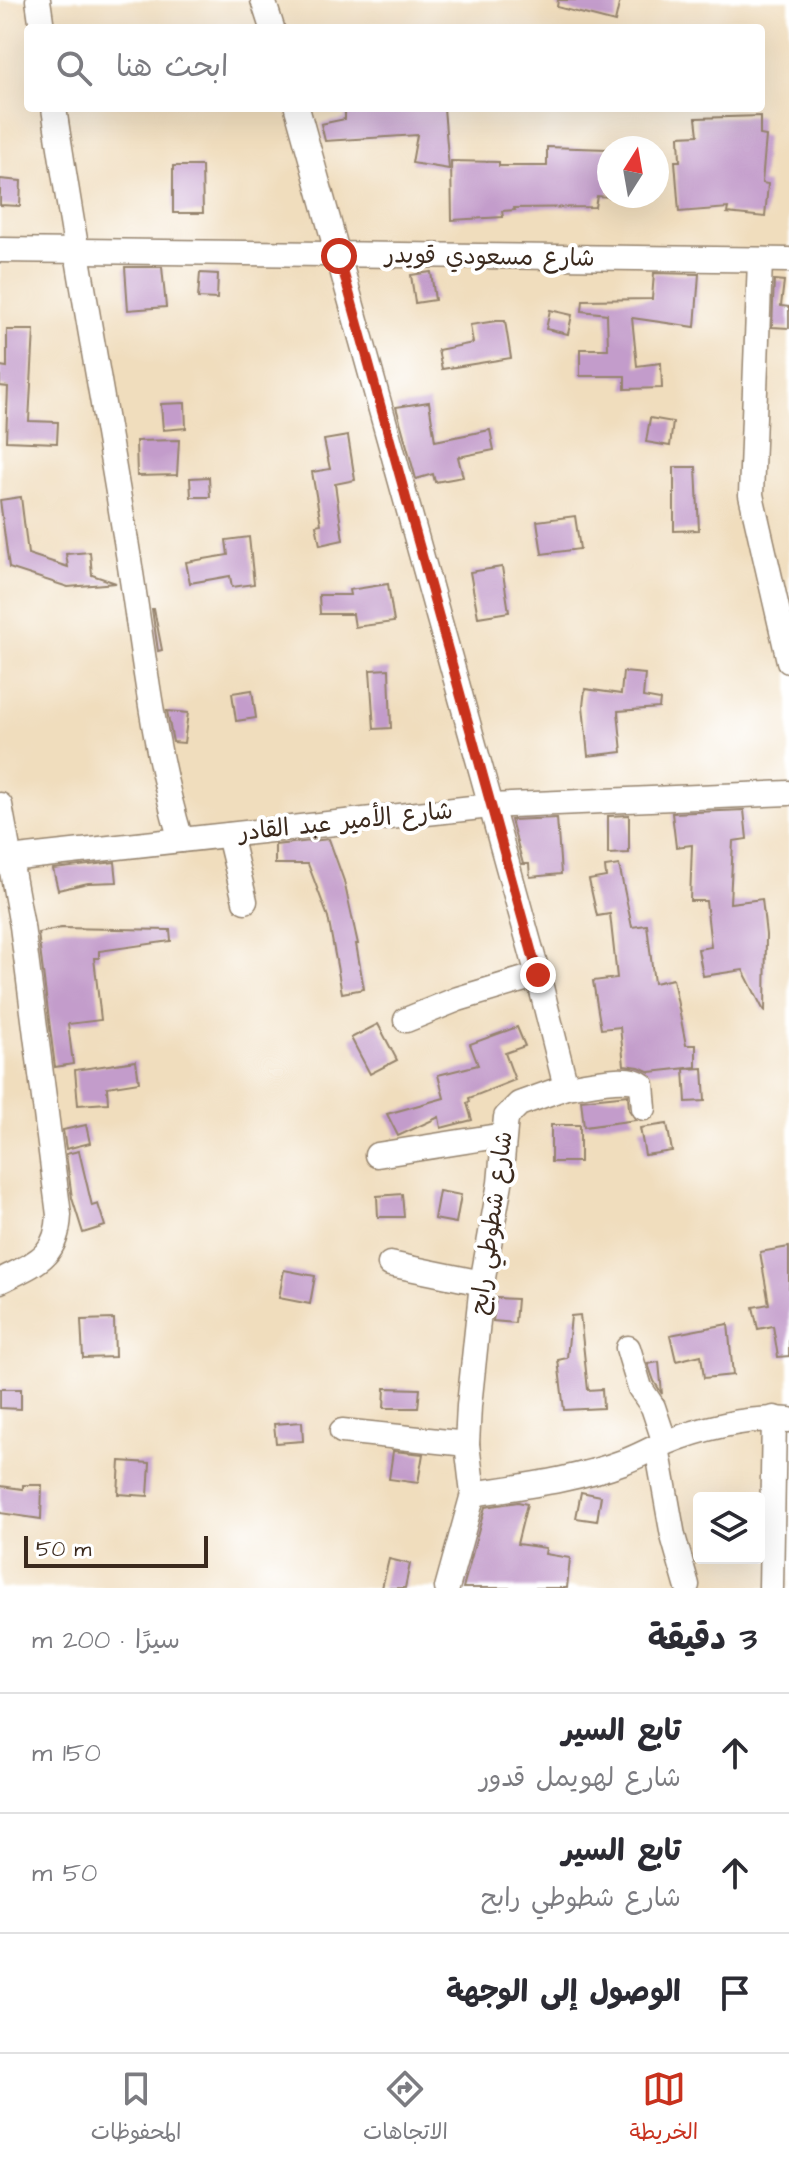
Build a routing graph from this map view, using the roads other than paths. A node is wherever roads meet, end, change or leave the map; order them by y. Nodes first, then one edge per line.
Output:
1 (38, 0) edge
2 (263, 0) edge
3 (41, 24) edge
4 (271, 24) edge
5 (55, 112) edge
6 (298, 112) edge
7 (0, 250) edge
8 (75, 252) junction
9 (339, 256) junction
10 (760, 260) junction
11 (789, 260) edge
12 (789, 661) edge
13 (789, 793) edge
14 (0, 805) edge
15 (490, 806) junction
16 (229, 835) junction
17 (181, 840) junction
18 (5, 860) edge
19 (245, 901) dead end
20 (538, 975) junction
21 (406, 1020) dead end
22 (566, 1087) junction
23 (644, 1108) dead end
24 (504, 1135) junction
25 (377, 1155) dead end
26 (390, 1264) dead end
27 (0, 1281) edge
28 (482, 1283) junction
29 (628, 1348) dead end
30 (782, 1419) edge
31 (342, 1431) dead end
32 (467, 1444) junction
33 (661, 1445) junction
34 (473, 1494) junction
35 (687, 1585) dead end
36 (447, 1588) edge
37 (771, 1588) edge

1 - 3 street
2 - 4 street
5 - 8 street
6 - 9 street
7 - 8 street, شارع مسعودي قويدر
8 - 9 street, شارع مسعودي قويدر
8 - 17 street
9 - 10 street, شارع مسعودي قويدر
9 - 15 street
10 - 11 street, شارع مسعودي قويدر
10 - 12 street
13 - 15 street, شارع الأمير عبد القادر
14 - 18 street
15 - 16 street, شارع الأمير عبد القادر
15 - 20 street
16 - 17 street, شارع الأمير عبد القادر
16 - 19 street
17 - 18 street, شارع الأمير عبد القادر
18 - 27 street
20 - 21 street
20 - 22 street
22 - 23 street, شارع شطوطي رابح
22 - 24 street, شارع شطوطي رابح
24 - 25 street
24 - 28 street, شارع شطوطي رابح
26 - 28 street
28 - 32 street, شارع شطوطي رابح
29 - 33 street
30 - 33 street
30 - 37 street
31 - 32 street
32 - 34 street, شارع شطوطي رابح
33 - 34 street
33 - 35 street
34 - 36 street, شارع شطوطي رابح

